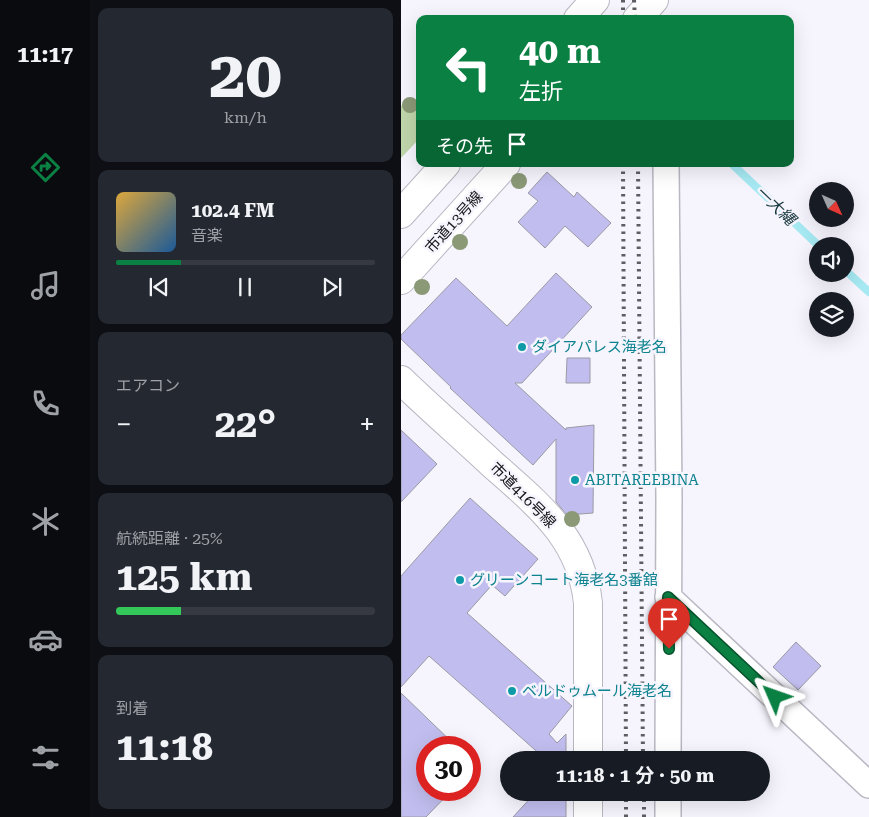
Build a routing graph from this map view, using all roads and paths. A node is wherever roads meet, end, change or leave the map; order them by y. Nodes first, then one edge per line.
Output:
1 (595, 0) edge
2 (582, 15) edge
3 (444, 167) edge
4 (503, 167) edge
5 (666, 167) edge
6 (401, 214) edge
7 (401, 280) edge
8 (401, 380) edge
9 (668, 597) junction
10 (588, 751) edge
11 (668, 751) edge
12 (869, 785) edge
13 (588, 801) edge
14 (668, 801) edge
15 (588, 817) edge
16 (668, 817) edge

1 - 2 street
3 - 6 street
4 - 7 street, 市道13号線
5 - 9 street
8 - 10 street, 市道416号線
9 - 11 street
9 - 12 street
13 - 15 street
14 - 16 street

